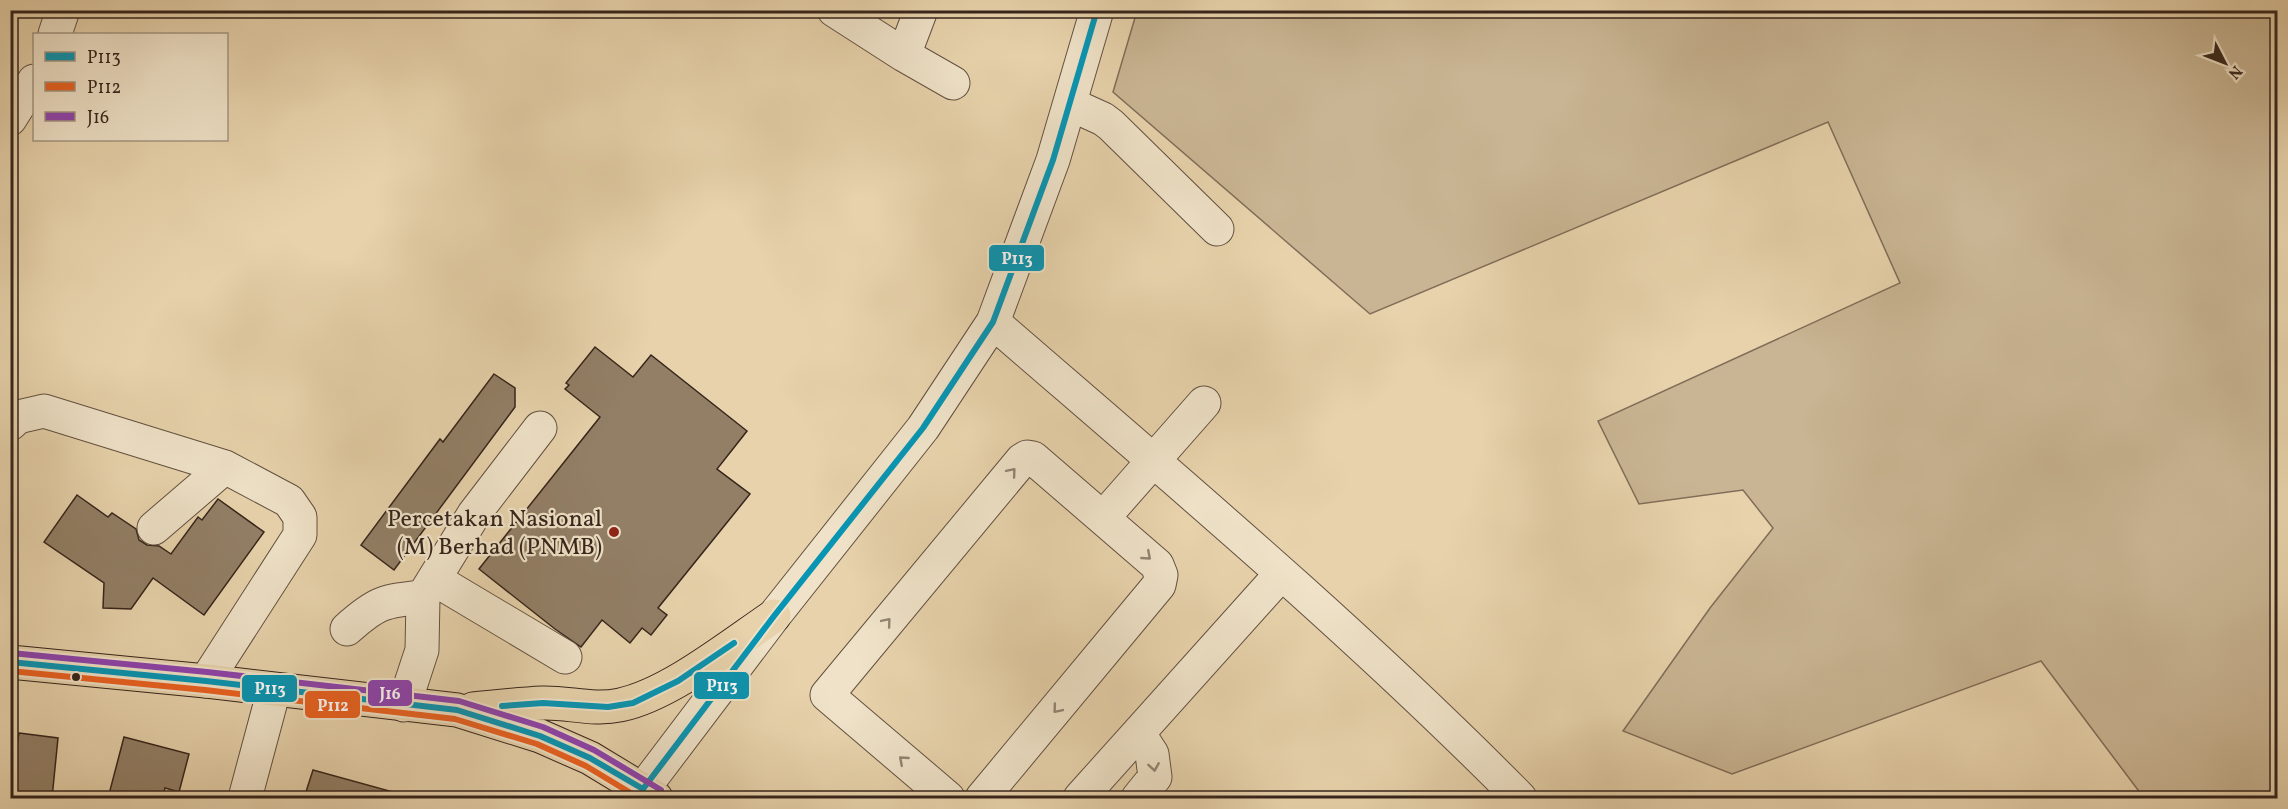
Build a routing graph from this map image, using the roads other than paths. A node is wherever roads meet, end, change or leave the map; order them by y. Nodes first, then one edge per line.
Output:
1 (63, 10) edge
2 (834, 10) edge
3 (921, 10) edge
4 (1097, 10) edge
5 (55, 33) edge
6 (904, 55) junction
7 (953, 82) dead end
8 (33, 83) edge
9 (1070, 104) junction
10 (10, 119) edge
11 (1217, 229) dead end
12 (993, 322) junction
13 (1204, 403) dead end
14 (10, 424) edge
15 (540, 428) dead end
16 (1153, 461) junction
17 (225, 467) junction
18 (1102, 518) junction
19 (154, 528) dead end
20 (1281, 574) junction
21 (429, 588) junction
22 (774, 616) junction
23 (347, 629) dead end
24 (566, 657) dead end
25 (10, 662) edge
26 (206, 681) junction
27 (274, 690) junction
28 (404, 705) junction
29 (457, 710) junction
30 (1139, 734) junction
31 (649, 794) edge
32 (1093, 795) edge
33 (245, 798) edge
34 (948, 798) edge
35 (982, 798) edge
36 (1138, 798) edge
37 (1520, 798) edge

1 - 5 street
2 - 6 street
3 - 6 street
4 - 9 street
6 - 7 street
8 - 10 street
9 - 11 street
9 - 12 street
12 - 16 street
12 - 22 street
13 - 16 street
14 - 17 street
15 - 21 street
16 - 18 street
16 - 20 street
17 - 19 street
17 - 26 street
34 -> 18 street
18 -> 35 street
20 - 30 street
20 - 37 street
21 - 23 street
21 - 24 street
21 - 28 street
22 - 29 main road
22 - 31 street
25 - 26 main road
26 - 27 main road
27 - 28 main road
27 - 33 street
28 - 29 main road
29 - 31 main road
30 - 32 street
30 -> 36 street

